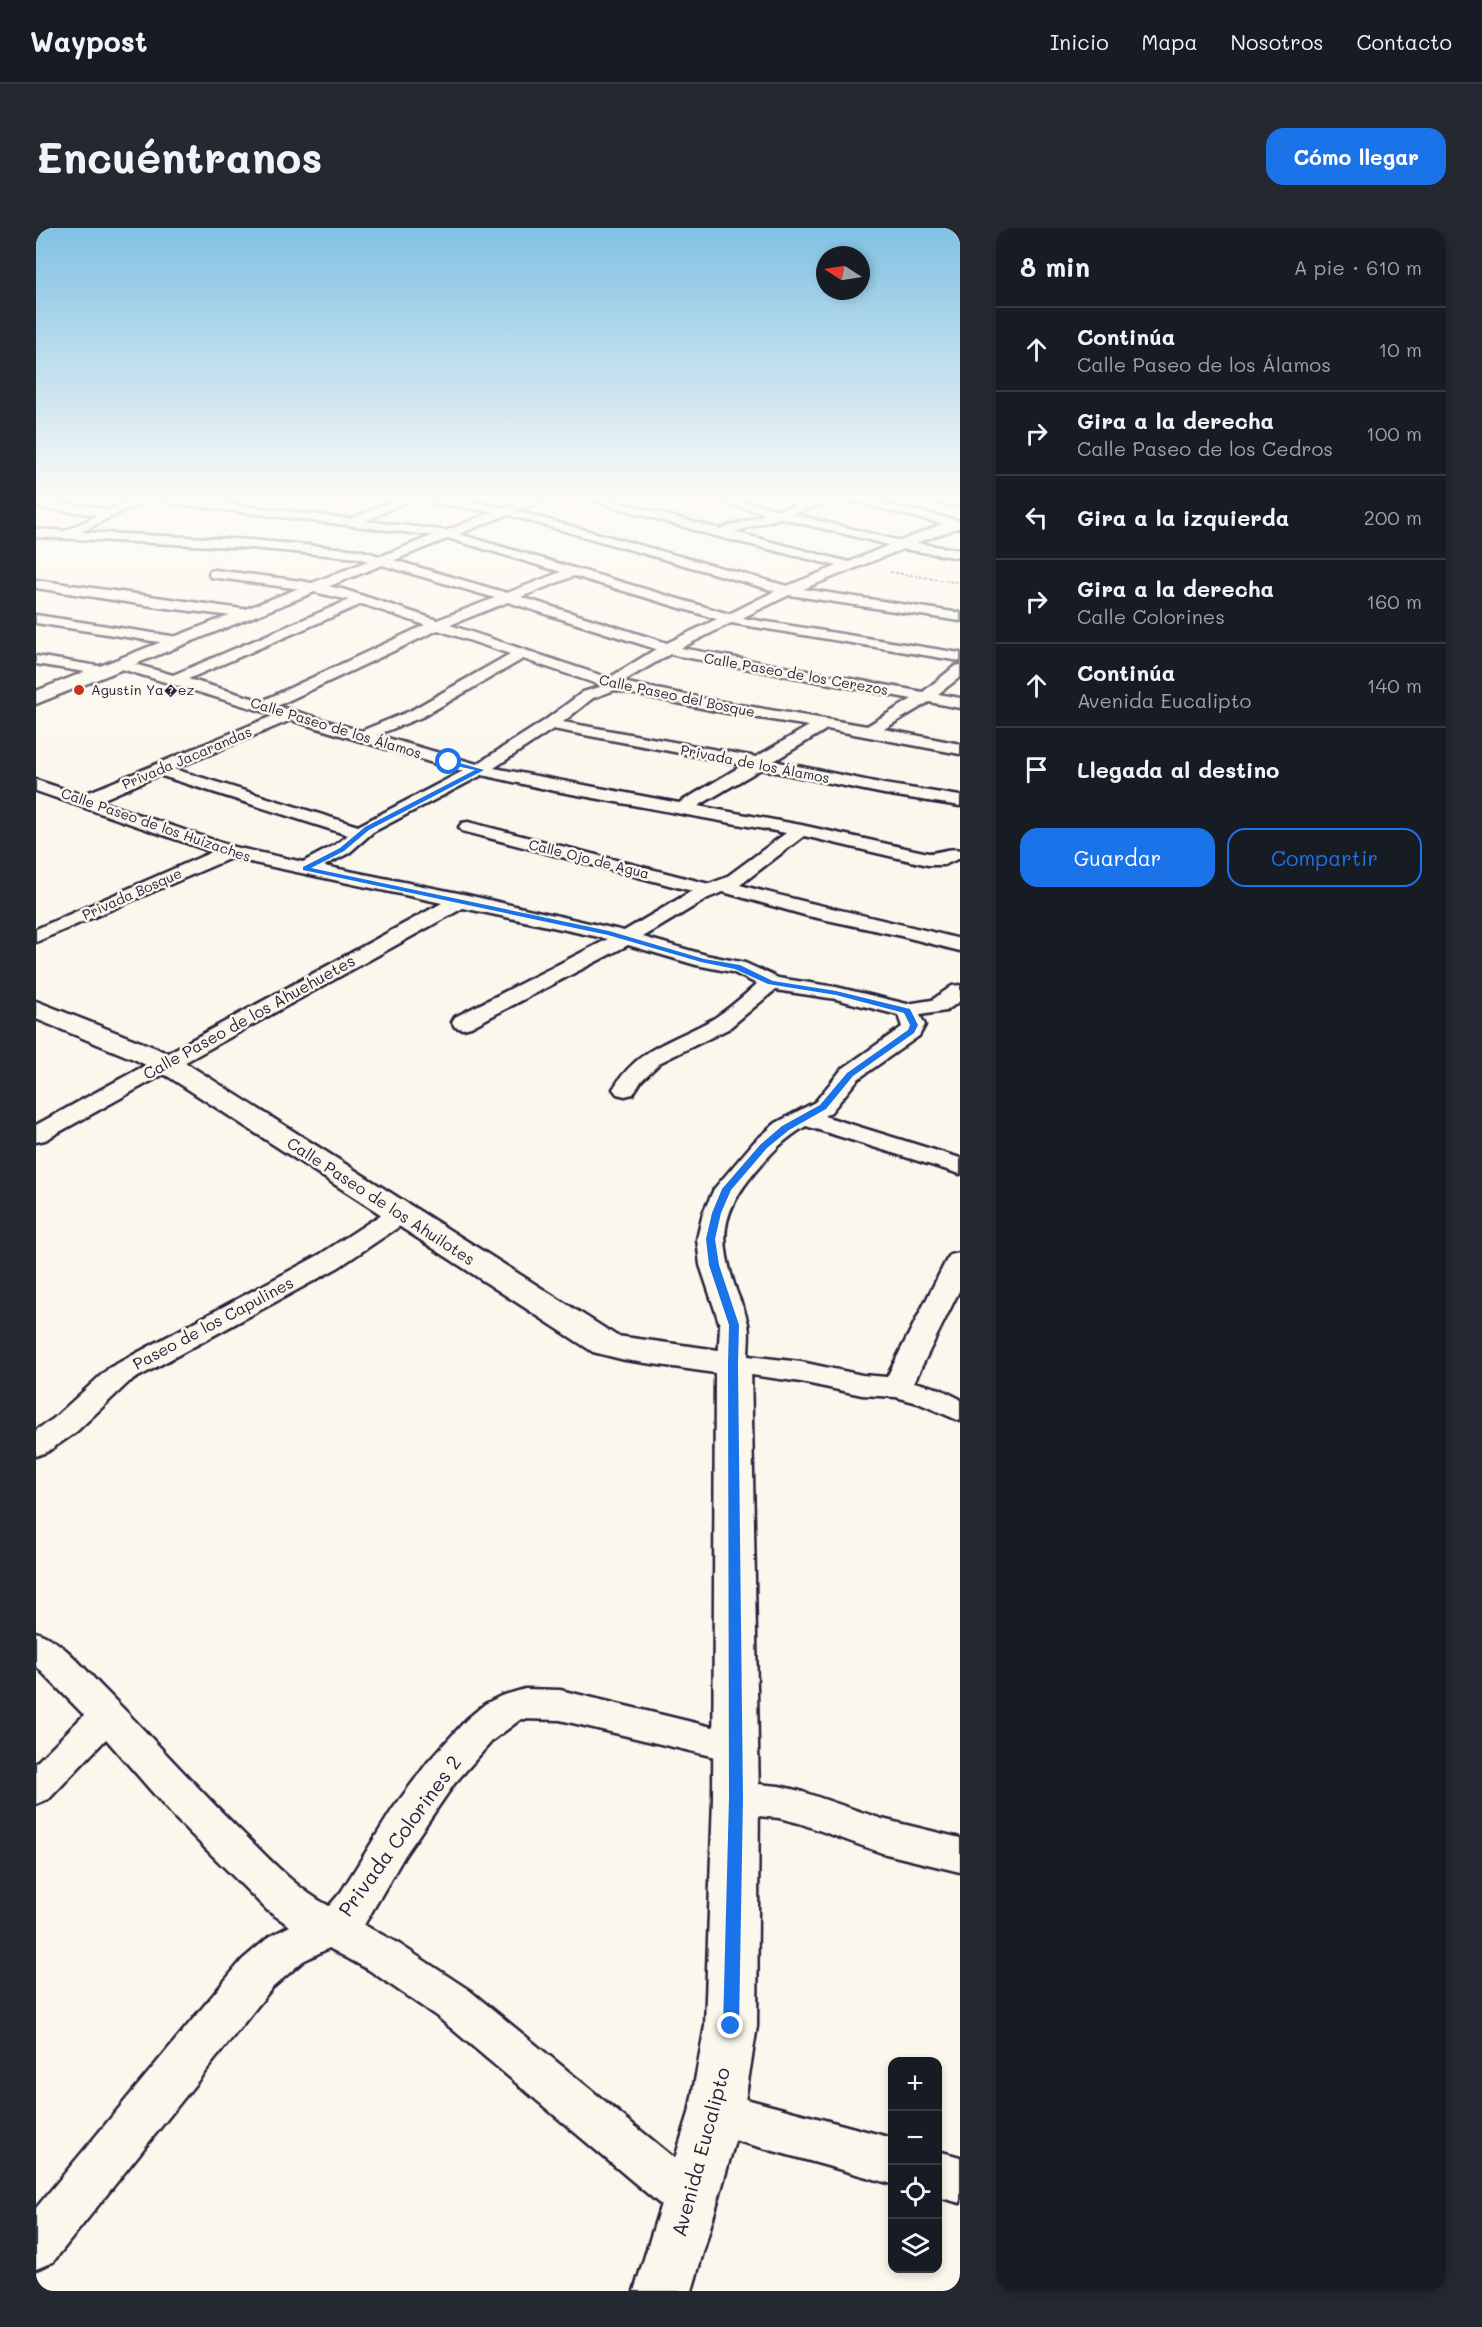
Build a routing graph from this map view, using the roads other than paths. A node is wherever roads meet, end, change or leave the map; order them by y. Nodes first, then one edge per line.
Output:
1 (124, 596) edge
2 (295, 596) edge
3 (351, 596) edge
4 (657, 596) edge
5 (778, 596) edge
6 (824, 596) edge
7 (507, 597) joint
8 (362, 599) junction
9 (249, 614) junction
10 (960, 617) edge
11 (731, 618) junction
12 (36, 619) edge
13 (438, 625) junction
14 (178, 641) junction
15 (669, 648) junction
16 (521, 654) junction
17 (960, 657) edge
18 (36, 660) edge
19 (112, 668) junction
20 (960, 669) edge
21 (174, 680) junction
22 (612, 684) junction
23 (36, 698) edge
24 (926, 698) junction
25 (960, 703) edge
26 (264, 706) junction
27 (291, 714) junction
28 (550, 724) junction
29 (824, 724) junction
30 (870, 731) junction
31 (364, 735) junction
32 (960, 749) edge
33 (759, 764) junction
34 (159, 770) junction
35 (481, 770) junction
36 (36, 785) edge
37 (83, 801) junction
38 (960, 801) edge
39 (681, 808) junction
40 (468, 827) dead end
41 (801, 830) junction
42 (361, 833) junction
43 (229, 852) junction
44 (954, 854) dead end
45 (305, 869) junction
46 (716, 888) junction
47 (463, 900) junction
48 (36, 936) edge
49 (626, 939) junction
50 (960, 945) edge
51 (771, 983) junction
52 (960, 991) edge
53 (36, 1009) edge
54 (907, 1011) junction
55 (463, 1022) dead end
56 (165, 1063) junction
57 (625, 1089) dead end
58 (804, 1118) junction
59 (36, 1135) edge
60 (960, 1166) edge
61 (400, 1214) junction
62 (960, 1261) edge
63 (733, 1364) junction
64 (897, 1387) junction
65 (960, 1411) edge
66 (36, 1445) edge
67 (36, 1646) edge
68 (107, 1715) junction
69 (736, 1747) junction
70 (36, 1788) edge
71 (736, 1798) junction
72 (960, 1855) edge
73 (332, 1928) junction
74 (716, 2113) junction
75 (888, 2160) edge
76 (942, 2175) edge
77 (960, 2180) edge
78 (690, 2200) junction
79 (36, 2245) edge
80 (663, 2291) edge

1 - 9 street
2 - 9 street
3 - 8 street, Calle Paseo del Bosque
4 - 11 street
5 - 11 street
6 - 10 street
7 - 13 street
7 - 15 street, Calle Paseo de los Cerezos
8 - 13 street, Calle Paseo del Bosque
8 - 21 street
9 - 14 street
11 - 15 street
11 - 17 street
12 - 14 street
13 - 16 street, Calle Paseo del Bosque
13 - 26 street
14 - 19 street
15 - 22 street
15 - 24 street, Calle Paseo de los Cerezos
16 - 22 street, Calle Paseo del Bosque
16 - 31 street
18 - 19 street, Calle Paseo de los Álamos
19 - 21 street, Calle Paseo de los Álamos
19 - 23 street
20 - 24 street
21 - 26 street, Calle Paseo de los Álamos
22 - 28 street
22 - 29 street, Calle Paseo del Bosque
24 - 25 street, Calle Paseo de los Cerezos
24 - 30 street
26 - 27 street, Calle Paseo de los Álamos
27 - 31 street, Calle Paseo de los Álamos
27 - 34 street, Privada Jacarandas
28 - 33 street, Privada de los Álamos
28 - 35 street
29 - 30 street, Calle Paseo del Bosque
29 - 33 street
30 - 32 street, Calle Paseo del Bosque
31 - 35 street, Calle Paseo de los Álamos
33 - 38 street, Privada de los Álamos
33 - 39 street
34 - 37 street, Privada Jacarandas
34 - 42 street
35 - 39 street, Calle Paseo de los Álamos
35 - 42 street
36 - 37 street, Calle Paseo de los Huizaches
37 - 43 street, Calle Paseo de los Huizaches
39 - 41 street, Calle Paseo de los Álamos
40 - 46 street, Calle Ojo de Agua
41 - 44 street, Calle Paseo de los Álamos
41 - 46 street
42 - 45 street
43 - 45 street, Calle Paseo de los Huizaches
43 - 48 street, Privada Bosque
45 - 47 street, Calle Paseo de los Huizaches
46 - 49 street
46 - 50 street, Calle Ojo de Agua
47 - 49 street, Calle Paseo de los Huizaches
47 - 56 street, Calle Paseo de los Ahuehuetes
49 - 51 street, Calle Paseo de los Huizaches
49 - 55 street
51 - 54 street, Calle Paseo de los Huizaches
51 - 57 street
52 - 54 street
53 - 56 street, Calle Paseo de los Ahuilotes
54 - 58 street
56 - 59 street, Calle Paseo de los Ahuehuetes
56 - 61 street, Calle Paseo de los Ahuilotes
58 - 60 street
58 - 63 street
61 - 63 street, Calle Paseo de los Ahuilotes
61 - 66 street, Paseo de los Capulines
62 - 64 street
63 - 64 street
63 - 69 street, Avenida Eucalipto
64 - 65 street
67 - 68 street
68 - 70 street
68 - 73 street
69 - 71 street, Avenida Eucalipto
69 - 73 street, Privada Colorines 2
71 - 72 street
71 - 74 street, Avenida Eucalipto
73 - 78 street
73 - 79 street
74 - 75 street
74 - 78 street, Avenida Eucalipto
76 - 77 street
78 - 80 street, Avenida Eucalipto

